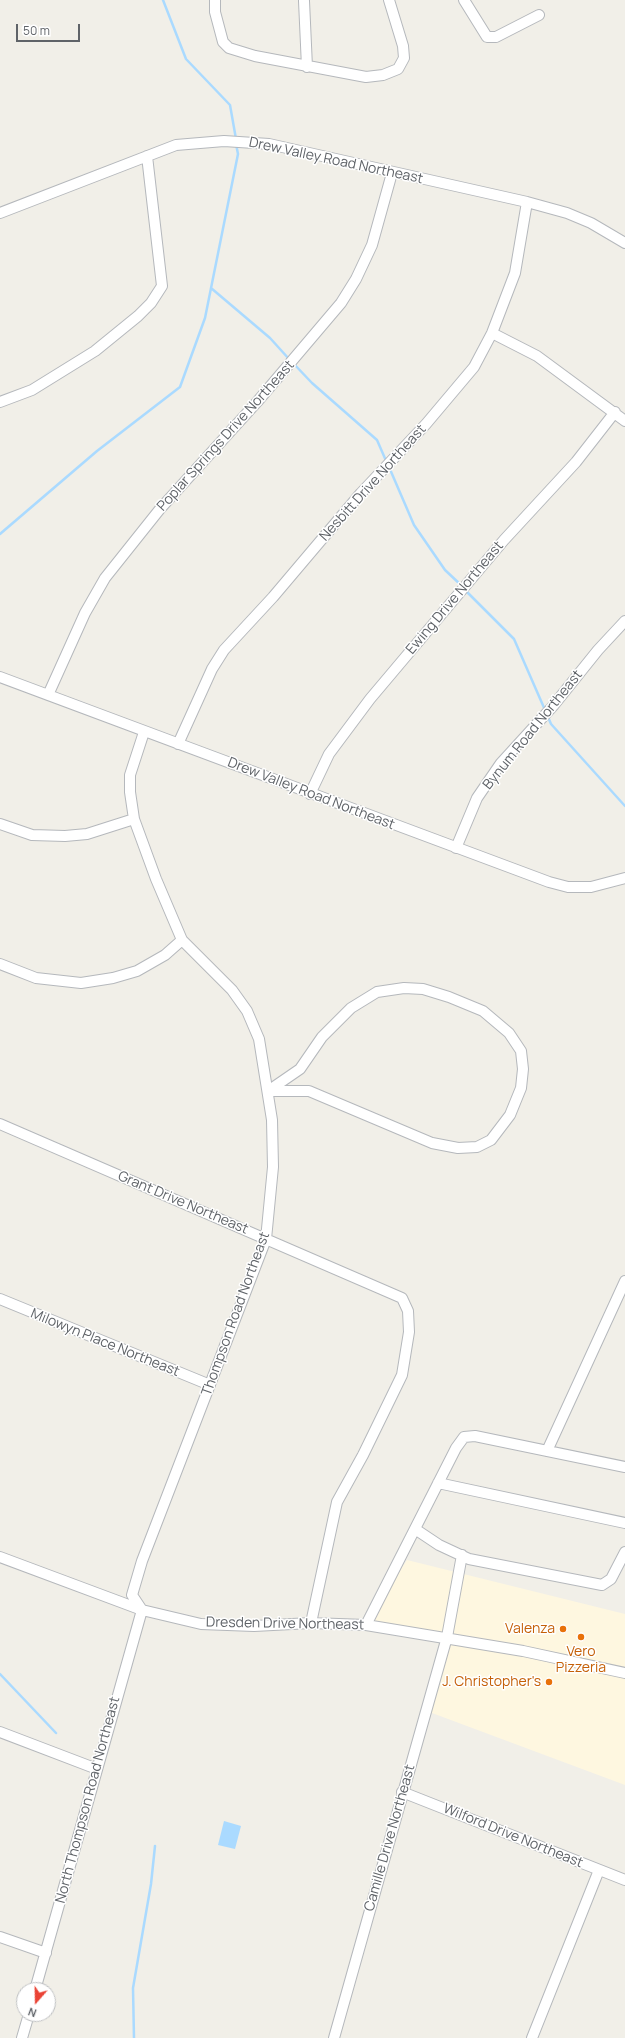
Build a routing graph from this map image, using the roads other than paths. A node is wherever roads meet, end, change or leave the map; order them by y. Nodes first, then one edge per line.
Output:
1 (215, 0) edge
2 (390, 0) edge
3 (464, 0) edge
4 (304, 1) dead end
5 (539, 15) dead end
6 (307, 66) junction
7 (147, 156) junction
8 (392, 173) junction
9 (527, 202) junction
10 (0, 213) edge
11 (625, 243) edge
12 (492, 333) junction
13 (0, 402) edge
14 (615, 412) junction
15 (625, 421) edge
16 (625, 621) edge
17 (0, 677) edge
18 (48, 695) junction
19 (144, 732) junction
20 (178, 744) junction
21 (310, 794) junction
22 (134, 819) junction
23 (0, 824) edge
24 (456, 848) junction
25 (625, 878) edge
26 (182, 940) junction
27 (0, 964) edge
28 (268, 1092) junction
29 (0, 1124) edge
30 (266, 1239) junction
31 (625, 1281) edge
32 (622, 1292) edge
33 (0, 1299) edge
34 (210, 1386) junction
35 (547, 1451) junction
36 (625, 1467) edge
37 (438, 1483) junction
38 (625, 1523) edge
39 (416, 1529) junction
40 (625, 1552) edge
41 (462, 1555) junction
42 (0, 1558) edge
43 (142, 1610) junction
44 (311, 1623) junction
45 (366, 1625) junction
46 (447, 1638) junction
47 (625, 1673) edge
48 (0, 1732) edge
49 (97, 1769) junction
50 (402, 1792) junction
51 (599, 1870) junction
52 (625, 1880) edge
53 (0, 1937) edge
54 (46, 1953) junction
55 (37, 1982) edge
56 (26, 2022) edge
57 (22, 2038) edge
58 (334, 2038) edge
59 (532, 2038) edge

1 - 6 street
2 - 6 street
3 - 5 street
4 - 6 street
7 - 8 street, Drew Valley Road Northeast
7 - 10 street, Drew Valley Road Northeast
7 - 13 street
8 - 9 street, Drew Valley Road Northeast
8 - 18 street, Poplar Springs Drive Northeast
9 - 11 street, Drew Valley Road Northeast
9 - 12 street, Nesbitt Drive Northeast
12 - 14 street
12 - 20 street, Nesbitt Drive Northeast
14 - 15 street
14 - 21 street, Ewing Drive Northeast
16 - 24 street, Bynum Road Northeast
17 - 18 street, Drew Valley Road Northeast
18 - 19 street, Drew Valley Road Northeast
19 - 20 street, Drew Valley Road Northeast
19 - 22 street, Thompson Road Northeast
20 - 21 street, Drew Valley Road Northeast
21 - 24 street, Drew Valley Road Northeast
22 - 23 street
22 - 26 street, Thompson Road Northeast
24 - 25 street, Drew Valley Road Northeast
26 - 27 street
26 - 28 street, Thompson Road Northeast
28 - 28 street
28 - 30 street, Thompson Road Northeast
29 - 30 street, Grant Drive Northeast
30 - 34 street, Thompson Road Northeast
30 - 44 street, Grant Drive Northeast
31 - 32 street
32 - 35 street
33 - 34 street, Milowyn Place Northeast
34 - 43 street, Thompson Road Northeast
35 - 36 street
35 - 37 street
37 - 38 street
37 - 39 street
39 - 41 street
39 - 45 street
40 - 41 street
41 - 46 street, Camille Drive Northeast
42 - 43 street, Dresden Drive Northeast
43 - 44 street, Dresden Drive Northeast
43 - 49 street, North Thompson Road Northeast
44 - 45 street, Dresden Drive Northeast
45 - 46 street, Dresden Drive Northeast
46 - 47 street, Dresden Drive Northeast
46 - 50 street, Camille Drive Northeast
48 - 49 street
49 - 54 street, North Thompson Road Northeast
50 - 51 street, Wilford Drive Northeast
50 - 58 street, Camille Drive Northeast
51 - 52 street, Wilford Drive Northeast
51 - 59 street
53 - 54 street
54 - 55 street, North Thompson Road Northeast
56 - 57 street

